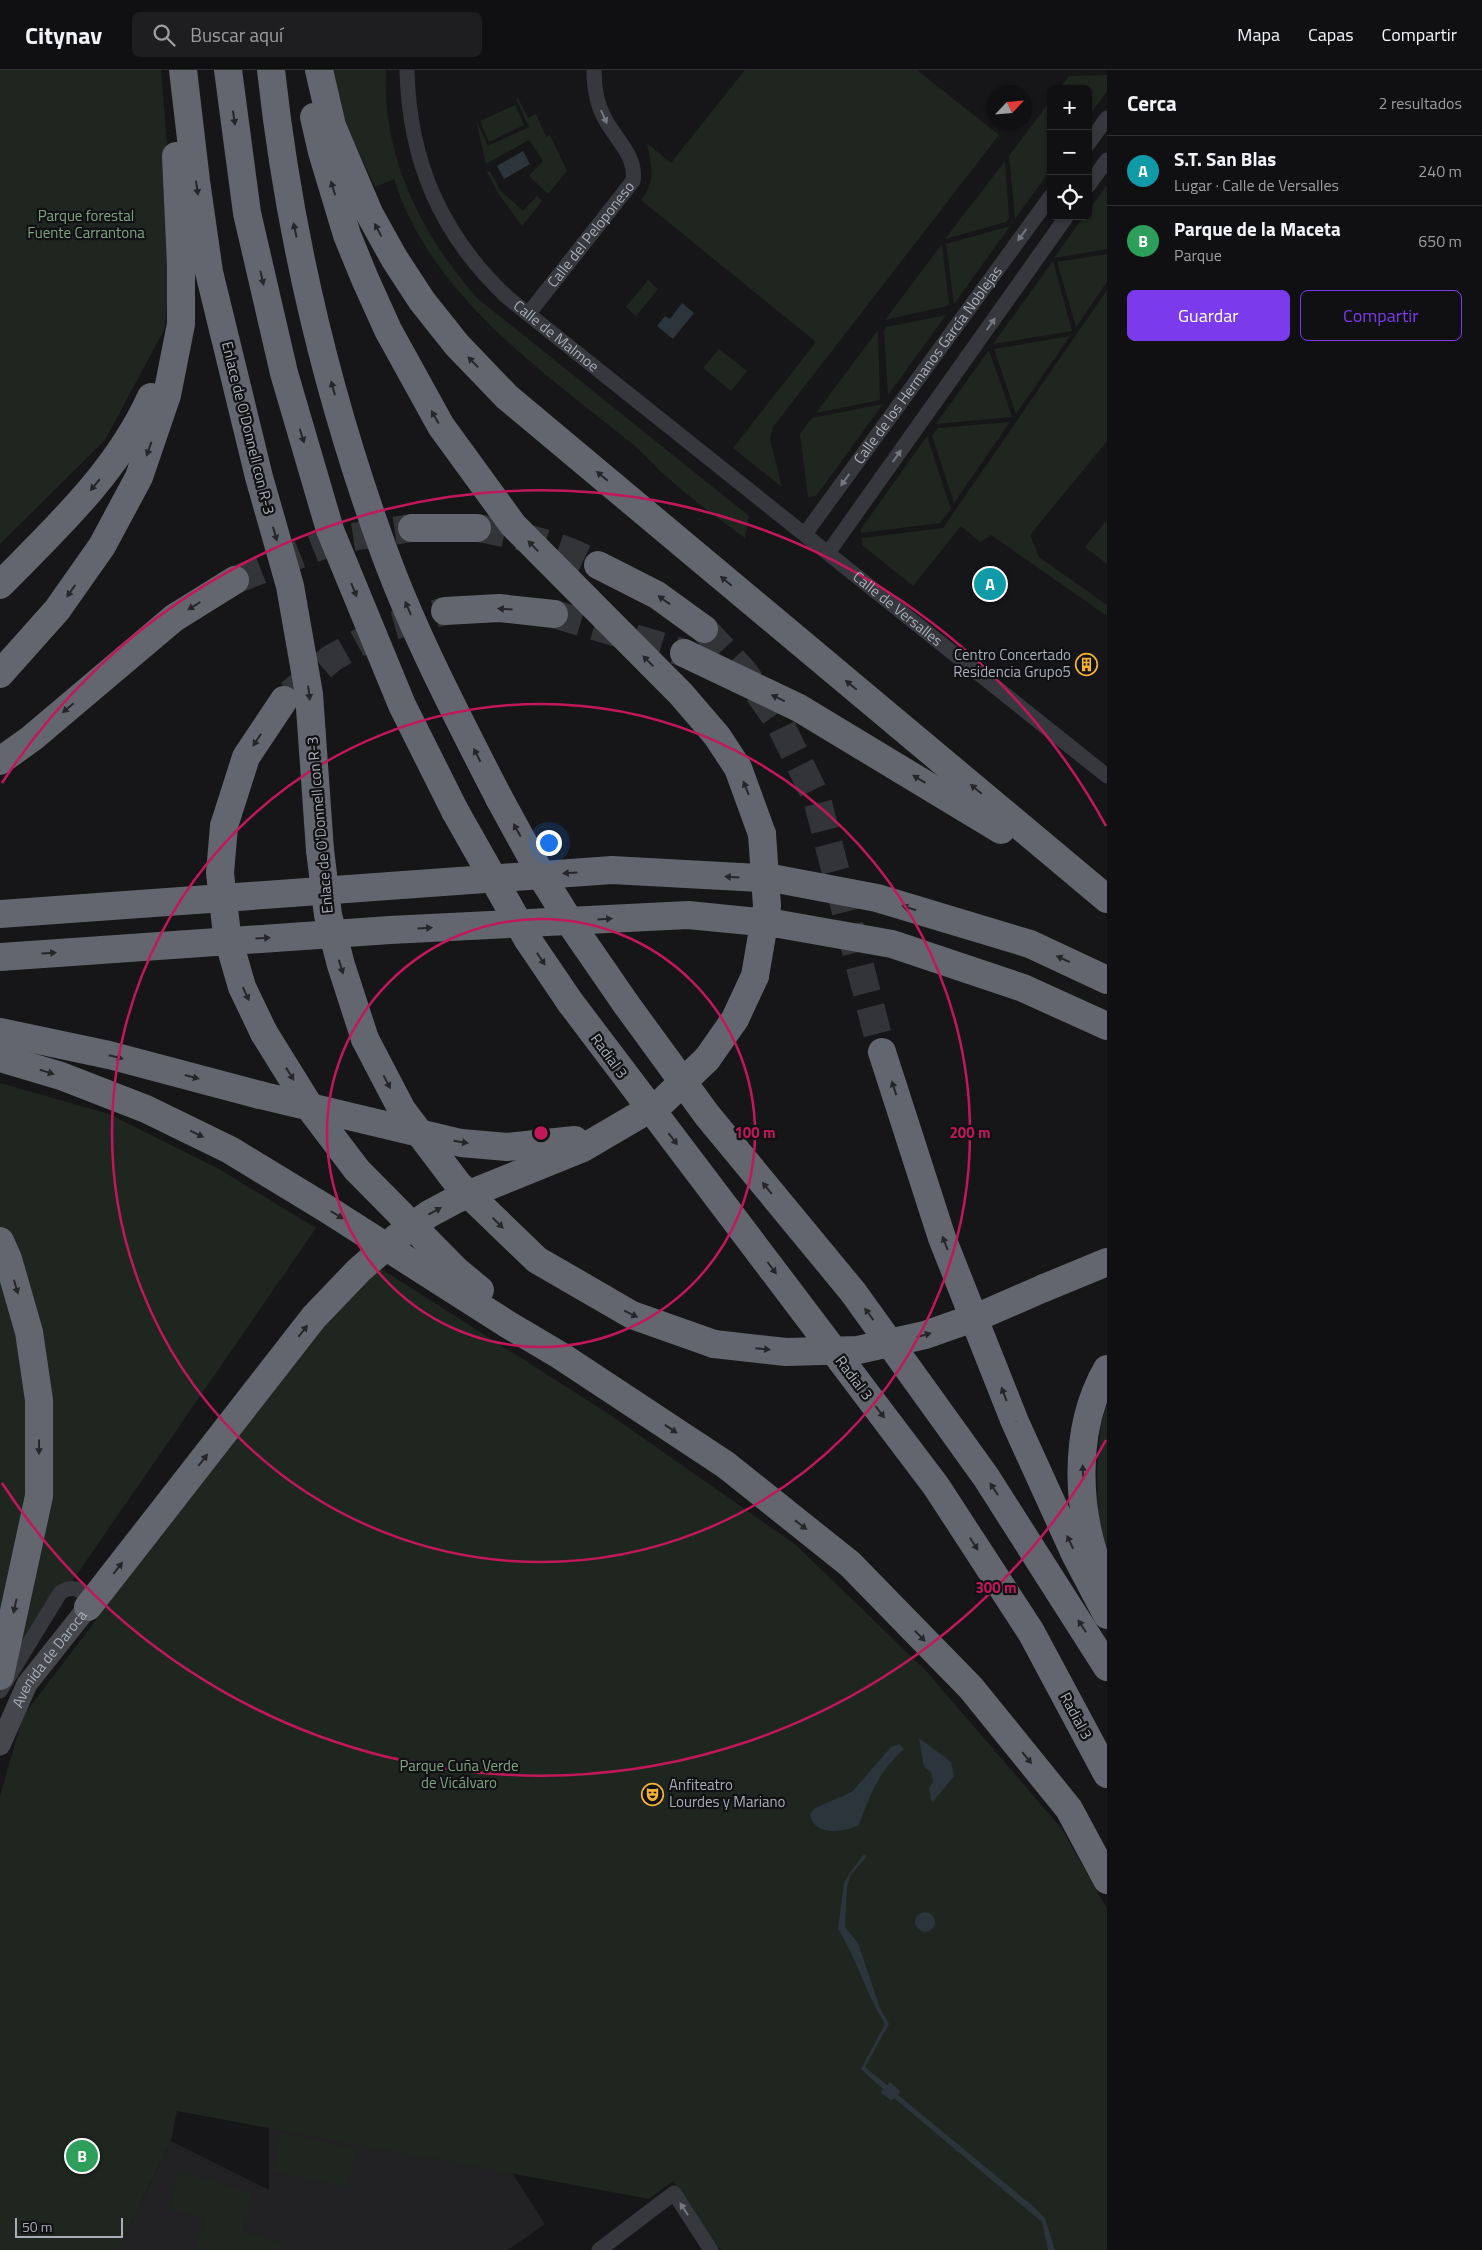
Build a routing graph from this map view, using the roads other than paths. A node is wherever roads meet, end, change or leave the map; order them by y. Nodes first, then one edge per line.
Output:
1 (170, 70) edge
2 (183, 70) edge
3 (228, 70) edge
4 (271, 70) edge
5 (304, 70) edge
6 (318, 70) edge
7 (408, 70) edge
8 (594, 70) edge
9 (1107, 118) edge
10 (1092, 139) edge
11 (1107, 160) edge
12 (1092, 181) edge
13 (1047, 201) edge
14 (1064, 220) edge
15 (181, 265) junction
16 (529, 313) junction
17 (412, 528) tunnel mouth
18 (477, 528) tunnel mouth
19 (805, 534) junction
20 (828, 553) junction
21 (598, 565) tunnel mouth
22 (235, 580) tunnel mouth
23 (0, 585) edge
24 (445, 611) tunnel mouth
25 (554, 614) tunnel mouth
26 (704, 629) tunnel mouth
27 (684, 653) tunnel mouth
28 (1, 672) edge
29 (284, 700) tunnel mouth
30 (0, 761) edge
31 (1107, 776) edge
32 (1107, 899) edge
33 (0, 914) edge
34 (0, 957) edge
35 (1107, 980) edge
36 (1107, 1026) edge
37 (0, 1032) edge
38 (882, 1052) tunnel mouth
39 (0, 1058) edge
40 (620, 1126) junction
41 (0, 1241) edge
42 (1107, 1262) edge
43 (560, 1356) junction
44 (1107, 1369) edge
45 (1107, 1588) edge
46 (88, 1607) junction
47 (1107, 1615) edge
48 (1107, 1668) edge
49 (0, 1676) edge
50 (0, 1691) edge
51 (0, 1745) edge
52 (1107, 1774) edge
53 (1107, 1880) edge
54 (599, 2250) edge
55 (711, 2250) edge

1 - 15 highway
2 -> 42 highway, Enlace de O'Donnell con R-3, bridge
3 -> 52 highway, Radial 3, bridge
48 -> 4 highway, bridge
40 -> 5 highway, bridge
32 -> 6 highway
7 - 16 street, Calle de Malmoe
8 -> 16 street, Calle del Peloponeso
9 - 10 street
11 - 12 street
13 -> 19 street, Calle de los Hermanos García Noblejas
20 -> 14 street, Calle de los Hermanos García Noblejas
15 -> 23 highway
15 -> 28 highway
16 - 19 street, Calle de Malmoe
17 - 18 highway
19 - 20 street, Calle de Versalles
20 - 31 street, Calle de Versalles
26 -> 21 highway
22 -> 30 highway
25 -> 24 highway
32 -> 27 highway
29 -> 43 highway, bridge
35 -> 33 highway
34 -> 36 highway
37 -> 40 highway, bridge
47 -> 38 highway
39 -> 43 highway
46 -> 40 highway, bridge
41 -> 49 highway
43 -> 53 highway
45 -> 44 highway
46 - 50 street, Avenida de Daroca
46 - 51 main road, Avenida de Daroca
55 -> 54 street

